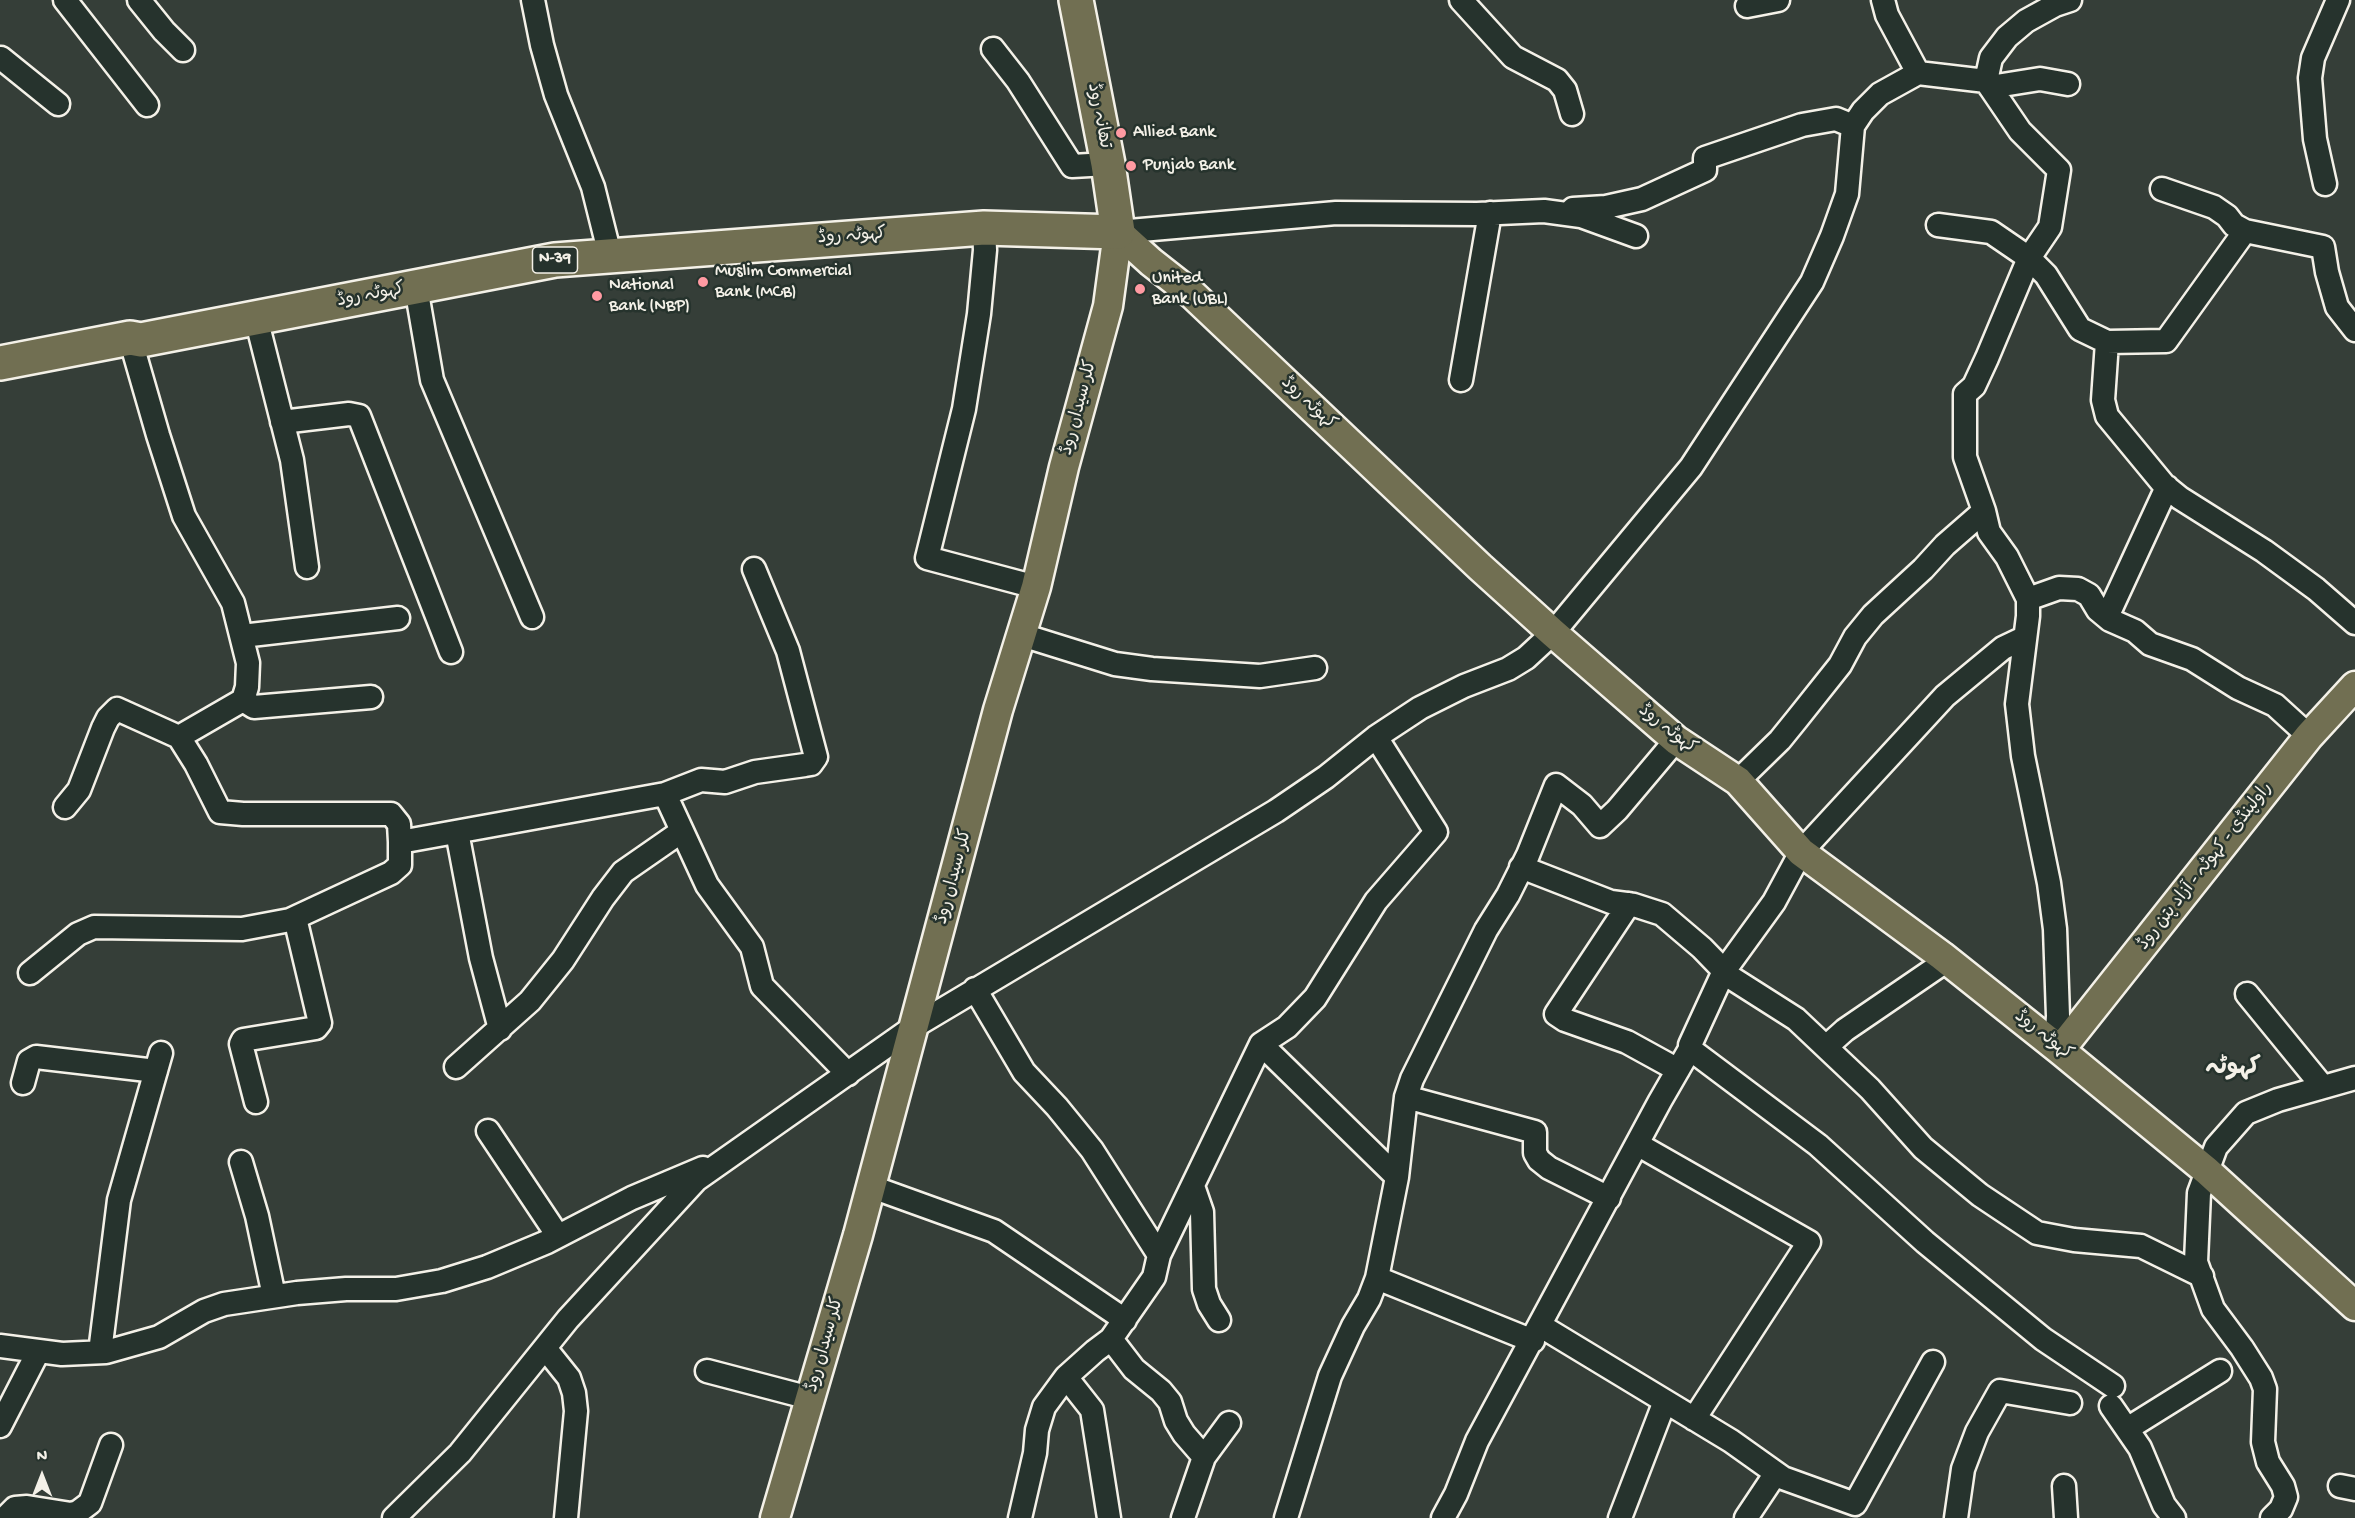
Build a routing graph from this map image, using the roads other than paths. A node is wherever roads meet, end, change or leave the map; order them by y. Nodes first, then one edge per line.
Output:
1 (65, 0) edge
2 (139, 0) edge
3 (533, 0) edge
4 (1076, 0) edge
5 (1461, 0) edge
6 (1778, 0) edge
7 (1883, 0) edge
8 (2070, 0) edge
9 (2338, 0) edge
10 (1747, 6) dead end
11 (993, 49) dead end
12 (183, 50) dead end
13 (0, 60) edge
14 (1918, 73) junction
15 (1988, 84) junction
16 (2067, 84) dead end
17 (58, 104) dead end
18 (147, 105) dead end
19 (1572, 114) dead end
20 (1853, 126) junction
21 (1108, 165) junction
22 (2325, 184) dead end
23 (2162, 189) dead end
24 (1544, 211) junction
25 (1490, 213) junction
26 (1938, 225) dead end
27 (984, 228) junction
28 (2245, 231) junction
29 (1118, 232) junction
30 (1636, 236) dead end
31 (610, 255) junction
32 (2029, 258) junction
33 (416, 287) junction
34 (256, 318) junction
35 (2355, 330) edge
36 (130, 338) junction
37 (2107, 342) junction
38 (0, 363) edge
39 (1461, 380) dead end
40 (282, 422) junction
41 (2167, 488) junction
42 (1984, 511) junction
43 (307, 567) dead end
44 (754, 569) dead end
45 (1036, 587) junction
46 (2028, 599) junction
47 (532, 617) dead end
48 (2106, 617) junction
49 (398, 618) dead end
50 (2355, 623) edge
51 (1553, 633) junction
52 (1022, 635) junction
53 (242, 636) junction
54 (2024, 638) junction
55 (451, 652) dead end
56 (1315, 668) dead end
57 (2355, 686) edge
58 (371, 697) dead end
59 (243, 700) junction
60 (2309, 736) junction
61 (179, 737) junction
62 (1376, 737) junction
63 (1676, 740) junction
64 (1738, 781) junction
65 (664, 794) junction
66 (65, 807) dead end
67 (682, 831) junction
68 (457, 832) junction
69 (400, 842) junction
70 (1801, 852) junction
71 (1521, 867) junction
72 (1629, 904) junction
73 (295, 918) junction
74 (1946, 961) junction
75 (1724, 971) junction
76 (30, 973) dead end
77 (975, 989) junction
78 (2247, 994) dead end
79 (915, 1026) junction
80 (500, 1029) junction
81 (1262, 1044) junction
82 (1826, 1047) junction
83 (2058, 1048) junction
84 (1690, 1049) junction
85 (456, 1067) dead end
86 (1678, 1070) junction
87 (848, 1074) junction
88 (2355, 1078) edge
89 (23, 1083) dead end
90 (2324, 1087) junction
91 (1406, 1096) junction
92 (256, 1102) dead end
93 (488, 1131) dead end
94 (1637, 1144) junction
95 (731, 1155) junction
96 (241, 1162) dead end
97 (2207, 1171) junction
98 (1397, 1177) junction
99 (1193, 1186) junction
100 (872, 1187) junction
101 (1609, 1198) junction
102 (558, 1236) junction
103 (1159, 1255) junction
104 (2202, 1276) junction
105 (1377, 1278) junction
106 (274, 1296) junction
107 (2355, 1306) edge
108 (1125, 1320) junction
109 (1219, 1320) dead end
110 (1537, 1333) junction
111 (1112, 1339) junction
112 (0, 1346) edge
113 (545, 1348) junction
114 (38, 1352) junction
115 (100, 1352) junction
116 (1933, 1362) dead end
117 (707, 1371) dead end
118 (2220, 1371) dead end
119 (1066, 1377) junction
120 (810, 1398) junction
121 (1665, 1401) junction
122 (2070, 1403) dead end
123 (1694, 1419) junction
124 (1229, 1423) dead end
125 (0, 1426) edge
126 (2127, 1429) junction
127 (111, 1445) dead end
128 (1204, 1457) junction
129 (1776, 1473) junction
130 (2064, 1486) dead end
131 (1447, 1517) edge
132 (5, 1518) edge
133 (394, 1518) edge
134 (566, 1518) edge
135 (775, 1518) edge
136 (1020, 1518) edge
137 (1109, 1518) edge
138 (1183, 1518) edge
139 (1286, 1518) edge
140 (1620, 1518) edge
141 (1746, 1518) edge
142 (1956, 1518) edge
143 (2066, 1518) edge
144 (2174, 1518) edge
145 (2272, 1518) edge

1 - 18 street
2 - 12 street
3 - 31 street
4 - 21 highway, تھانہ روڈ
5 - 19 street
6 - 10 street
7 - 14 street
8 - 15 street
9 - 22 street
11 - 21 street
13 - 17 street
14 - 15 street
14 - 20 street
15 - 16 street
15 - 32 street
20 - 24 street
20 - 51 street
21 - 29 highway, تھانہ روڈ
23 - 28 street
24 - 25 street
24 - 30 street
25 - 29 street
25 - 39 street
26 - 32 street
27 - 29 highway, کہوٹہ روڈ / N-39
27 - 31 highway, کہوٹہ روڈ / N-39
27 - 45 street
28 - 35 street
28 - 37 street
29 - 45 main road, کلر سیداں روڈ
29 - 51 main road, کہوٹہ روڈ
31 - 33 highway, کہوٹہ روڈ / N-39
32 - 37 street
32 - 42 street
33 - 34 highway, کہوٹہ روڈ / N-39
33 - 47 street
34 - 36 highway, کہوٹہ روڈ / N-39
34 - 40 street
36 - 38 highway, کہوٹہ روڈ / N-39
36 - 53 street
37 - 41 street
40 - 43 street
40 - 55 street
41 - 48 street
41 - 50 street
42 - 46 street
42 - 64 street
44 - 65 street
45 - 52 main road, کلر سیداں روڈ
46 - 48 street
46 - 54 street
48 - 60 street
49 - 53 street
51 - 62 street
51 - 63 main road, کہوٹہ روڈ
52 - 56 street
52 - 79 main road, کلر سیداں روڈ
53 - 59 street
54 - 70 street
54 - 83 street
57 - 60 main road, راولپنڈی - کہوٹہ - آزاد پتن روڈ
58 - 59 street
59 - 61 street
60 - 83 main road, راولپنڈی - کہوٹہ - آزاد پتن روڈ
61 - 66 street
61 - 69 street
62 - 77 street
62 - 81 street
63 - 64 main road, کہوٹہ روڈ
63 - 71 street
64 - 70 main road, کہوٹہ روڈ
65 - 67 street
65 - 68 street
67 - 80 street
67 - 87 street
68 - 69 street
68 - 80 street
69 - 73 street
70 - 74 main road, کہوٹہ روڈ
70 - 75 street
71 - 72 street
71 - 91 street
72 - 75 street
72 - 86 street
73 - 76 street
73 - 92 street
74 - 82 street
74 - 83 main road, کہوٹہ روڈ
75 - 82 street
75 - 84 street
77 - 79 street
77 - 103 street
78 - 90 street
79 - 87 street
79 - 100 main road, کلر سیداں روڈ
80 - 85 street
81 - 98 street
81 - 99 street
82 - 104 street
83 - 97 main road, کہوٹہ روڈ
84 - 86 street
84 - 126 street
86 - 94 street
87 - 95 street
88 - 90 street
89 - 115 street
90 - 97 street
91 - 98 street
91 - 101 street
93 - 102 street
94 - 101 street
94 - 123 street
95 - 102 street
95 - 113 street
96 - 106 street
97 - 104 street
97 - 107 main road, کہوٹہ روڈ
98 - 105 street
99 - 103 street
99 - 109 street
100 - 108 street
100 - 120 main road, کلر سیداں روڈ
101 - 110 street
102 - 106 street
103 - 108 street
104 - 145 street
105 - 110 street
105 - 139 street
106 - 115 street
108 - 111 street
110 - 121 street
110 - 131 street
111 - 119 street
111 - 128 street
112 - 114 street
113 - 133 street
113 - 134 street
114 - 115 street
114 - 125 street
116 - 129 street
117 - 120 street
118 - 126 street
119 - 136 street
119 - 137 street
120 - 135 main road, کلر سیداں روڈ
121 - 123 street
121 - 140 street
122 - 142 street
123 - 129 street
124 - 128 street
126 - 144 street
127 - 132 street
128 - 138 street
129 - 141 street
130 - 143 street

